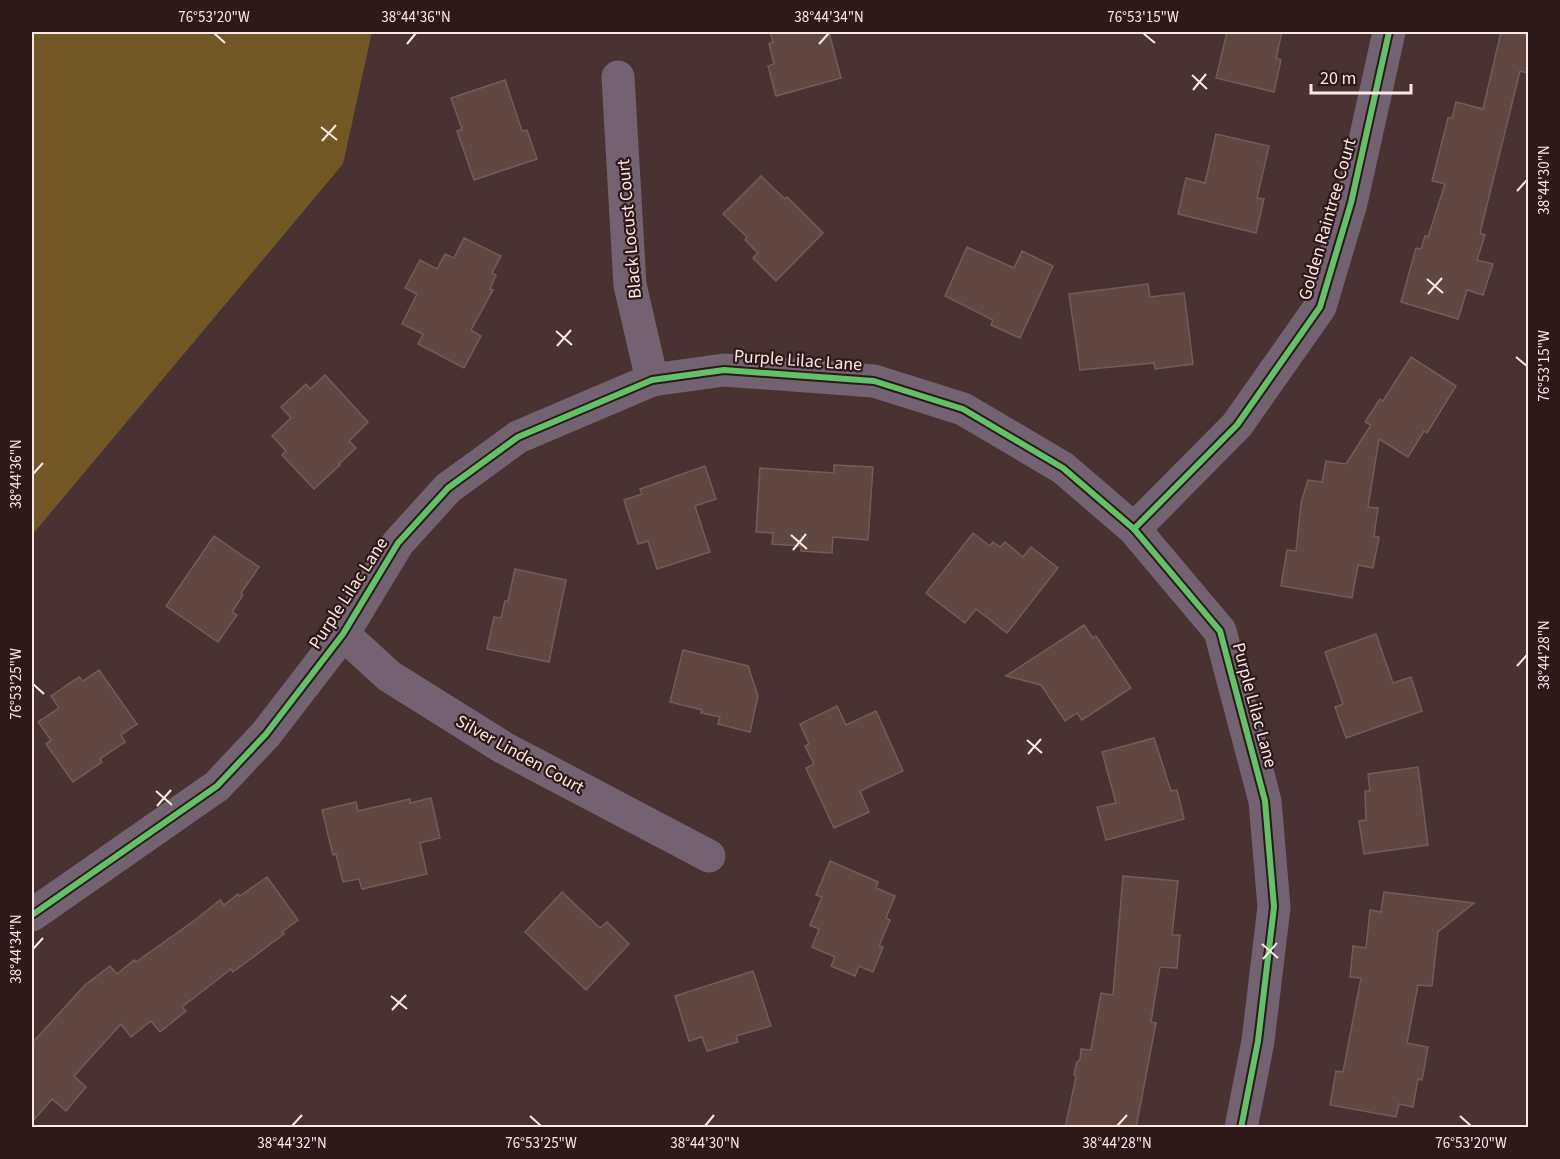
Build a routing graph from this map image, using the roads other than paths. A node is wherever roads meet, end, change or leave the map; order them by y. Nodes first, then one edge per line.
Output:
1 (1389, 32) edge
2 (618, 77) dead end
3 (652, 380) junction
4 (1134, 529) junction
5 (343, 634) junction
6 (709, 856) dead end
7 (32, 915) edge
8 (1241, 1128) edge

1 - 4 street, Golden Raintree Court
2 - 3 street, Black Locust Court
3 - 4 street, Purple Lilac Lane
3 - 5 street, Purple Lilac Lane
4 - 8 street, Purple Lilac Lane
5 - 6 street, Silver Linden Court
5 - 7 street, Purple Lilac Lane

